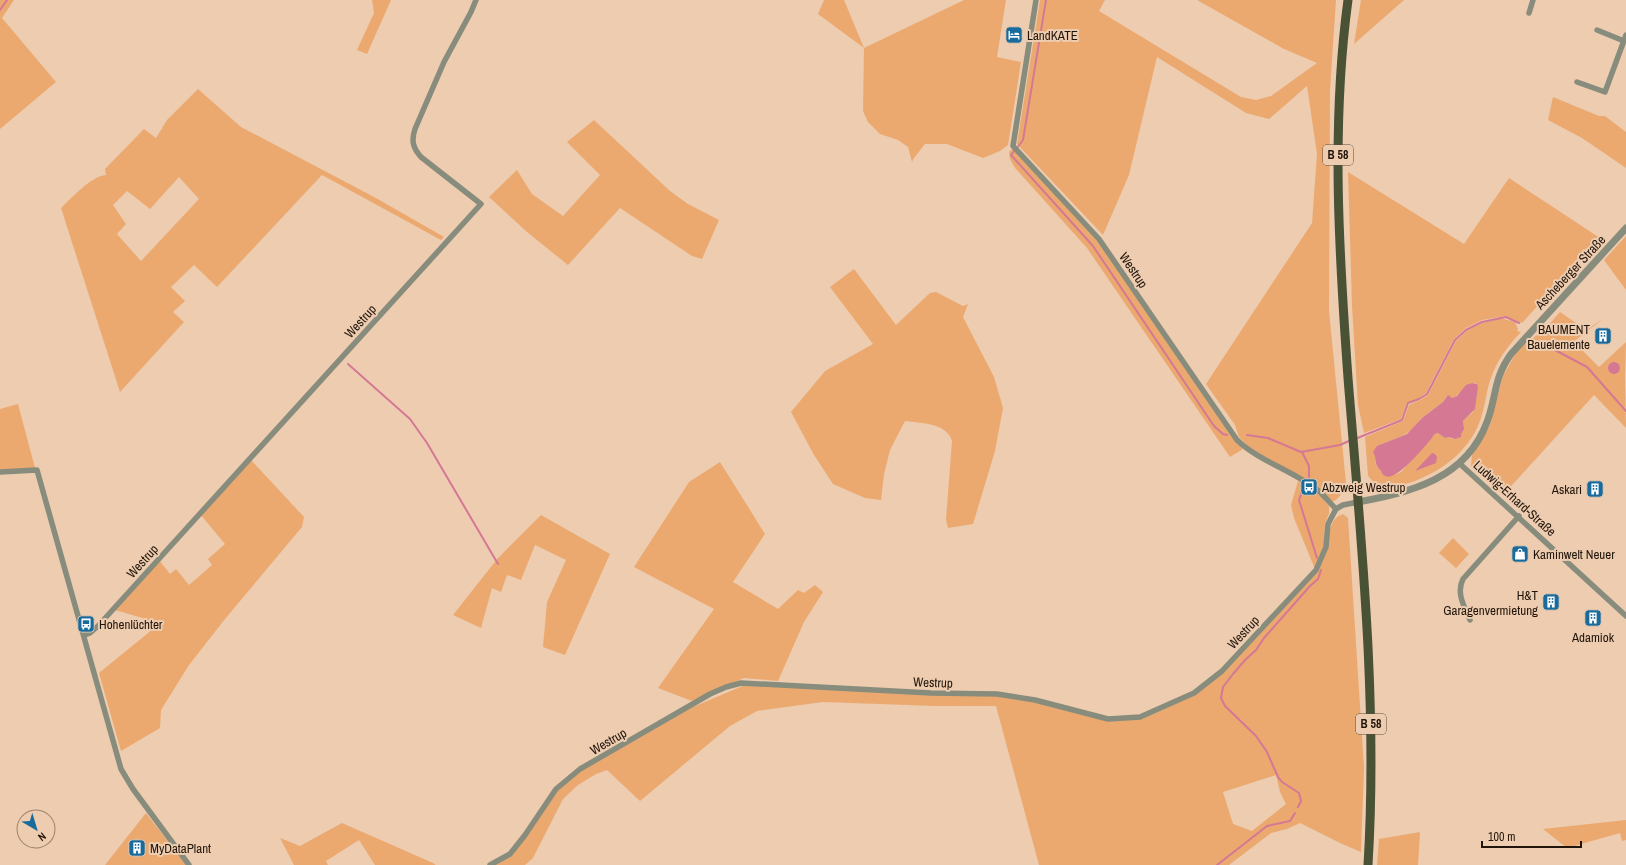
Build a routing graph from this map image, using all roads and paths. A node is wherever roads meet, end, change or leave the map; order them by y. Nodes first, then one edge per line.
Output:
1 (476, 0) edge
2 (1036, 0) edge
3 (1348, 0) edge
4 (1533, 0) edge
5 (1529, 13) dead end
6 (1597, 30) dead end
7 (1625, 38) edge
8 (1577, 82) dead end
9 (1626, 228) edge
10 (1459, 463) junction
11 (0, 472) edge
12 (1358, 502) junction
13 (1336, 509) junction
14 (1519, 516) junction
15 (1626, 616) edge
16 (1470, 620) dead end
17 (85, 635) junction
18 (189, 865) edge
19 (490, 865) edge
20 (1368, 865) edge

1 - 17 street, Westrup
2 - 13 street, Westrup
3 - 12 main road, B 58
4 - 5 street
6 - 7 street
7 - 8 street
9 - 10 street, Ascheberger Straße
10 - 12 street, Ascheberger Straße
10 - 14 street, Ludwig-Erhard-Straße
11 - 17 street
12 - 13 street
12 - 20 main road, B 58
13 - 19 street, Westrup
14 - 15 street, Ludwig-Erhard-Straße
14 - 16 street
17 - 18 street

